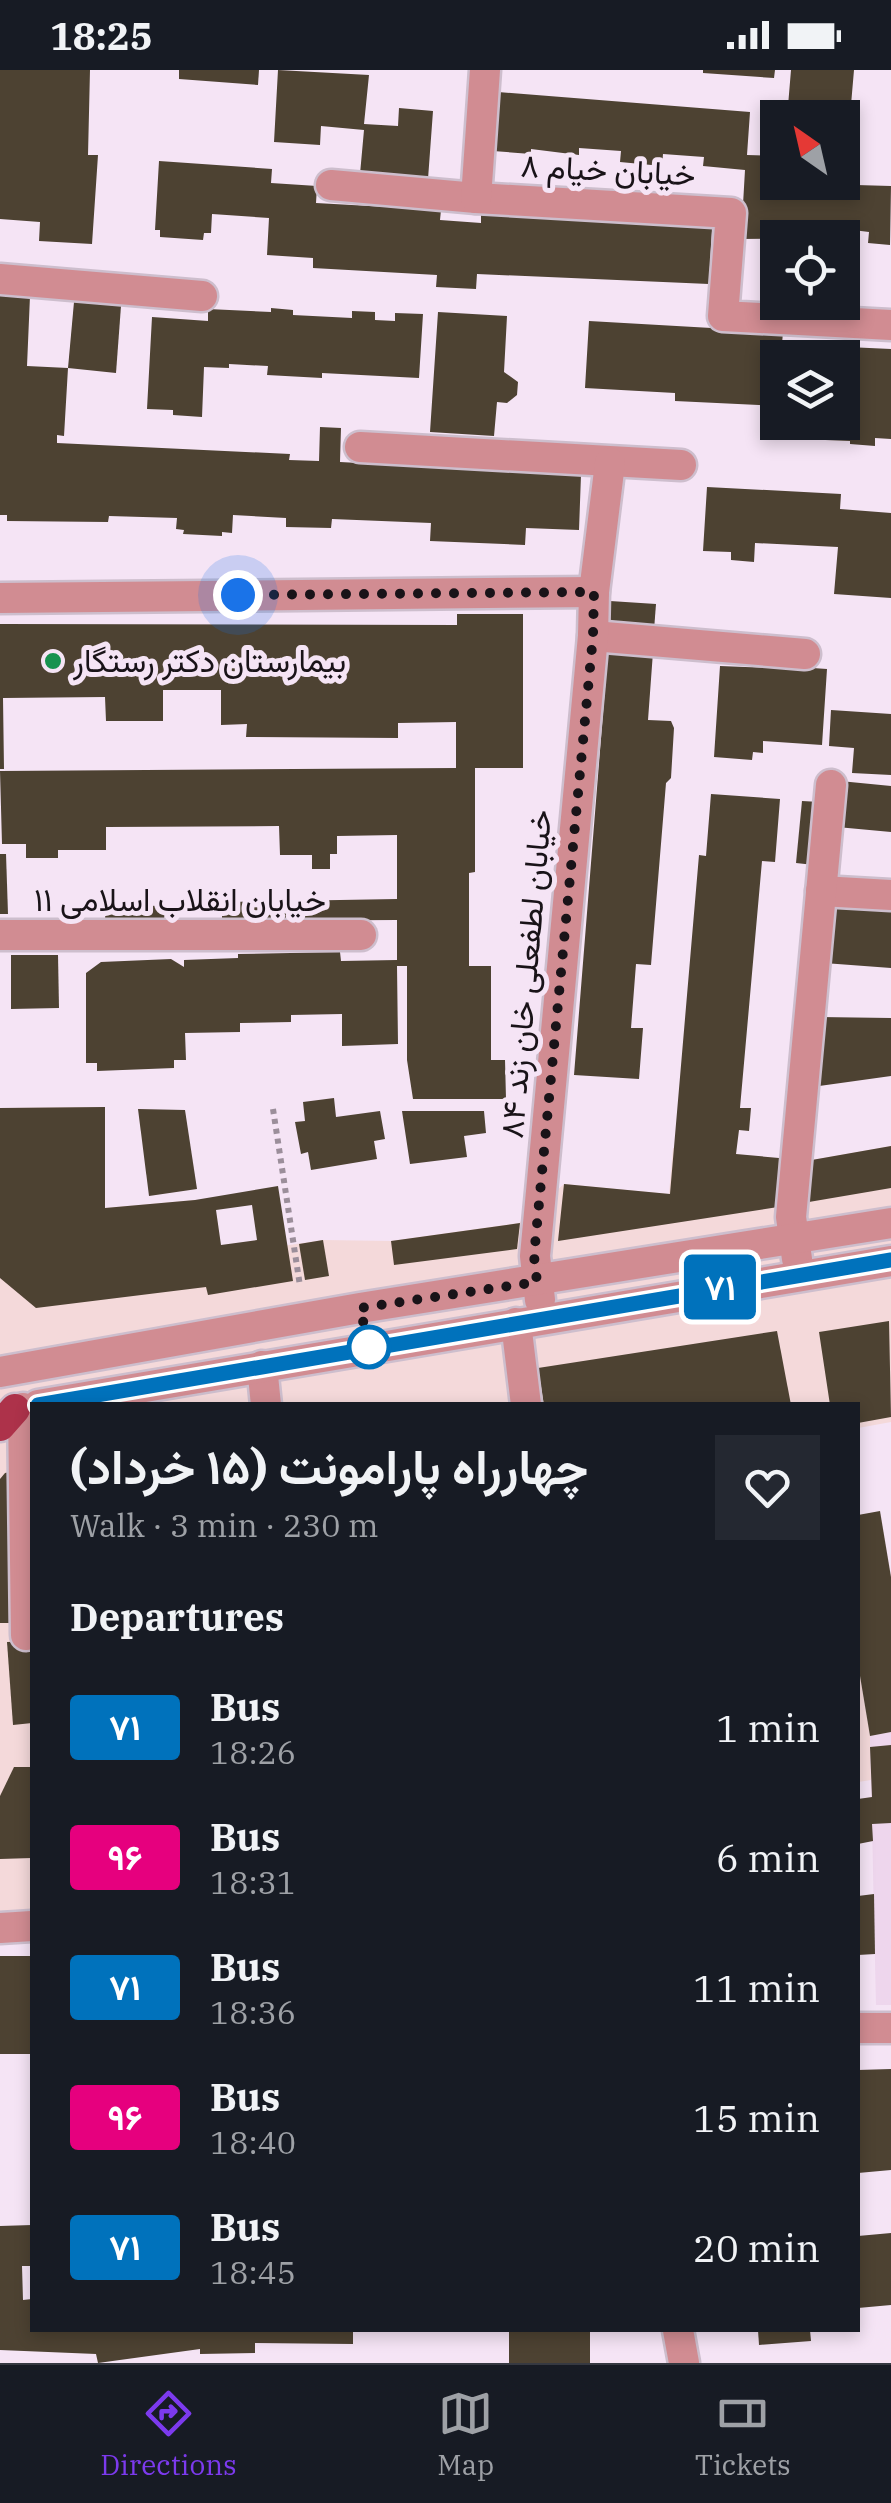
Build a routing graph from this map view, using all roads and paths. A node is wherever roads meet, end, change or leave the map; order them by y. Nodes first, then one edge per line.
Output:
1 (485, 70) edge
2 (330, 185) dead end
3 (476, 198) junction
4 (0, 279) edge
5 (202, 296) dead end
6 (891, 325) edge
7 (360, 447) dead end
8 (610, 462) junction
9 (681, 466) dead end
10 (594, 592) junction
11 (0, 598) edge
12 (593, 636) junction
13 (806, 654) dead end
14 (831, 785) dead end
15 (821, 891) junction
16 (891, 895) edge
17 (0, 935) edge
18 (361, 935) dead end
19 (273, 1110) dead end
20 (891, 1223) edge
21 (794, 1239) junction
22 (891, 1260) edge
23 (800, 1275) junction
24 (537, 1282) junction
25 (301, 1292) dead end
26 (529, 1321) junction
27 (262, 1366) junction
28 (0, 1372) edge
29 (67, 1402) edge
30 (266, 1402) edge
31 (526, 1402) edge
32 (18, 1411) edge
33 (26, 1635) dead end
34 (30, 1926) edge
35 (0, 1928) edge
36 (860, 2028) edge
37 (891, 2028) edge
38 (678, 2332) edge
39 (684, 2363) edge

1 - 3 street
2 - 3 street, خیابان خیام ۸
3 - 6 street, خیابان خیام ۸
4 - 5 street
7 - 8 street
8 - 9 street
8 - 10 street, خیابان لطفعلی خان زند ۸۴
10 - 11 street
10 - 12 street, خیابان لطفعلی خان زند ۸۴
12 - 13 street
12 - 24 street, خیابان لطفعلی خان زند ۸۴
14 - 15 street
15 - 16 street
15 - 21 street
17 - 18 street, خیابان انقلاب اسلامی ۱۱
19 - 25 path
20 - 21 street
21 - 23 street
21 - 24 street
22 - 23 street
23 - 26 street
24 - 26 street, خیابان لطفعلی خان زند ۸۴
24 - 28 street
26 - 27 street
26 - 31 street, خیابان لطفعلی خان زند ۸۴
27 - 29 street
27 - 30 street
32 - 33 street
34 - 35 street
36 - 37 street
38 - 39 street

